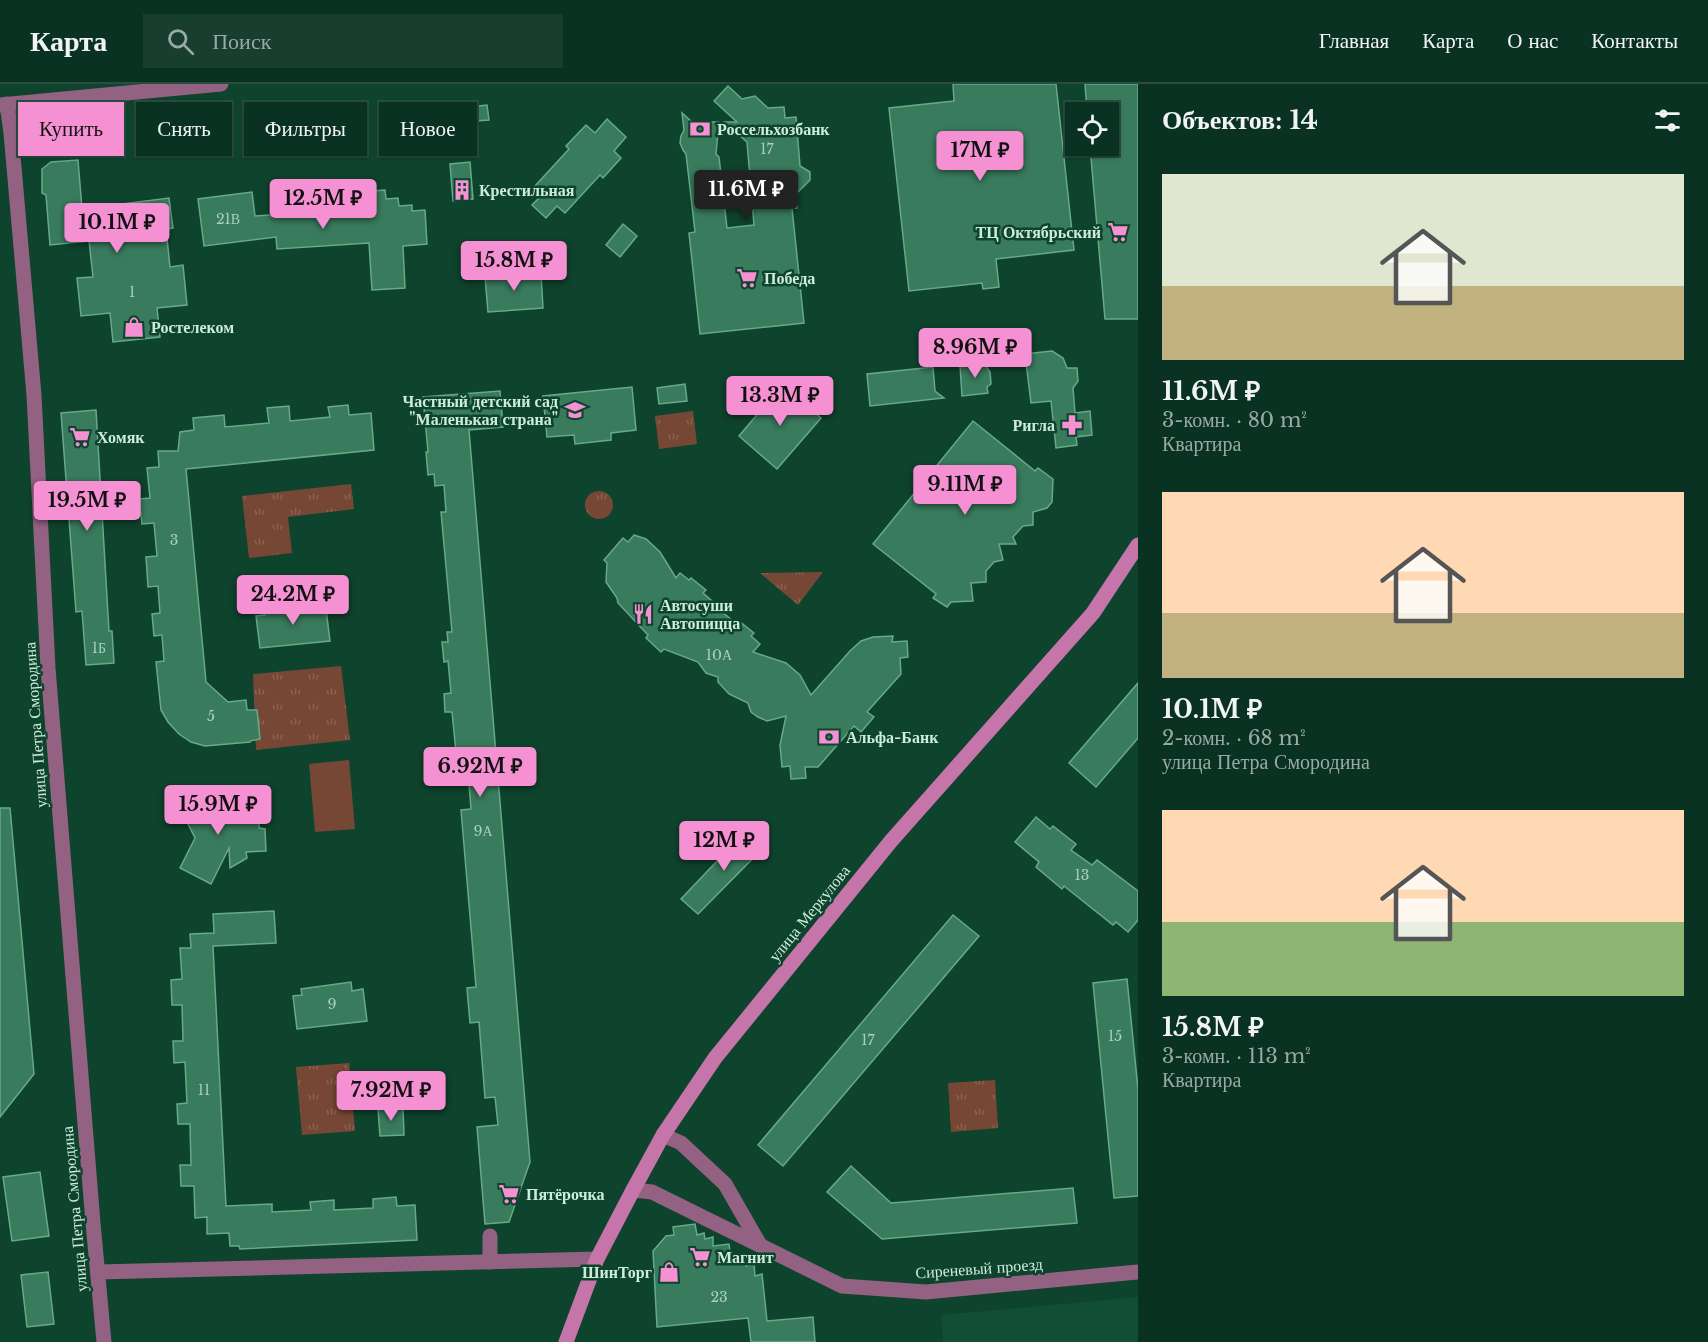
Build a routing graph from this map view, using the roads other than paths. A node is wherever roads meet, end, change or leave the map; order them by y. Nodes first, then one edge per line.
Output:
1 (221, 84) edge
2 (4, 105) edge
3 (1138, 544) edge
4 (663, 1135) junction
5 (633, 1190) junction
6 (490, 1236) dead end
7 (760, 1245) junction
8 (597, 1259) junction
9 (490, 1262) junction
10 (98, 1272) junction
11 (1138, 1272) edge
12 (104, 1342) edge
13 (566, 1342) edge

1 - 2 street
2 - 10 street, улица Петра Смородина
3 - 4 street, улица Меркулова
4 - 5 street, улица Меркулова
4 - 7 street
5 - 7 street, Сиреневый проезд
5 - 8 street, улица Меркулова
6 - 9 street
7 - 11 street, Сиреневый проезд
8 - 9 street
8 - 13 street, улица Меркулова
9 - 10 street
10 - 12 street, улица Петра Смородина

